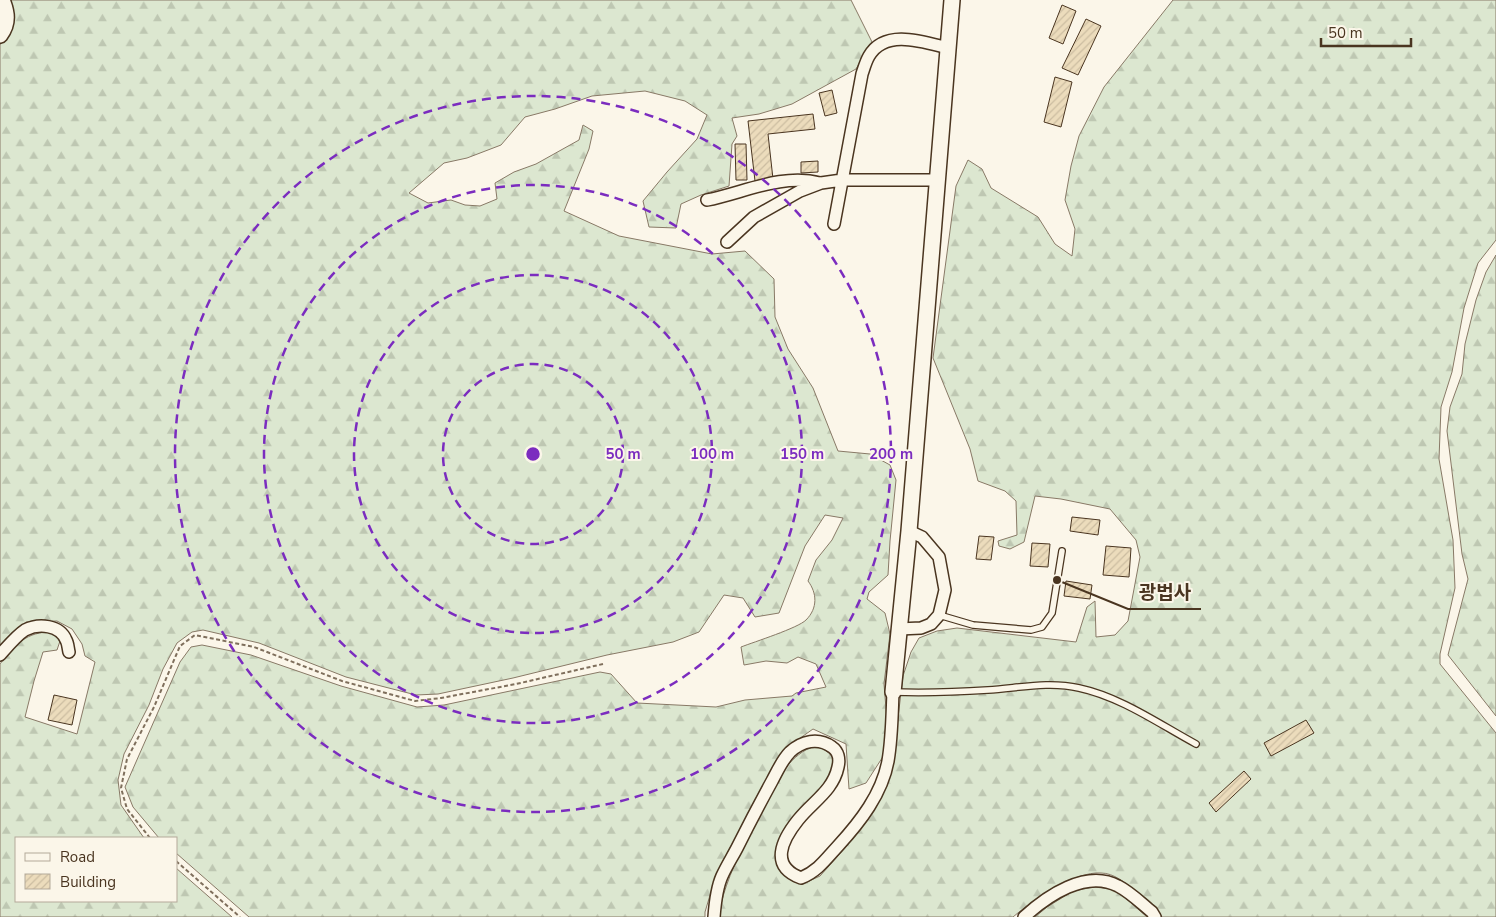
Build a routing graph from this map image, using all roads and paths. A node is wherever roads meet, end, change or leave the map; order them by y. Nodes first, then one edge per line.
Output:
1 (2, 0) edge
2 (952, 0) edge
3 (0, 34) edge
4 (948, 48) junction
5 (842, 180) junction
6 (938, 180) junction
7 (820, 183) junction
8 (707, 200) dead end
9 (834, 224) dead end
10 (727, 242) dead end
11 (908, 532) junction
12 (1062, 551) dead end
13 (939, 615) junction
14 (899, 628) junction
15 (69, 652) dead end
16 (0, 655) edge
17 (603, 664) dead end
18 (893, 692) junction
19 (1196, 744) dead end
20 (149, 837) edge
21 (178, 863) edge
22 (240, 917) edge
23 (714, 917) edge
24 (1024, 917) edge
25 (1155, 917) edge

1 - 3 street
2 - 4 street
4 - 5 street
4 - 6 street
5 - 6 street
5 - 7 street
5 - 9 street
6 - 11 street
7 - 8 street
7 - 10 street
11 - 13 street
11 - 14 street
12 - 13 lane
13 - 14 street
14 - 18 street
15 - 16 street
17 - 20 path
18 - 19 lane
18 - 23 street
21 - 22 path
24 - 25 street

